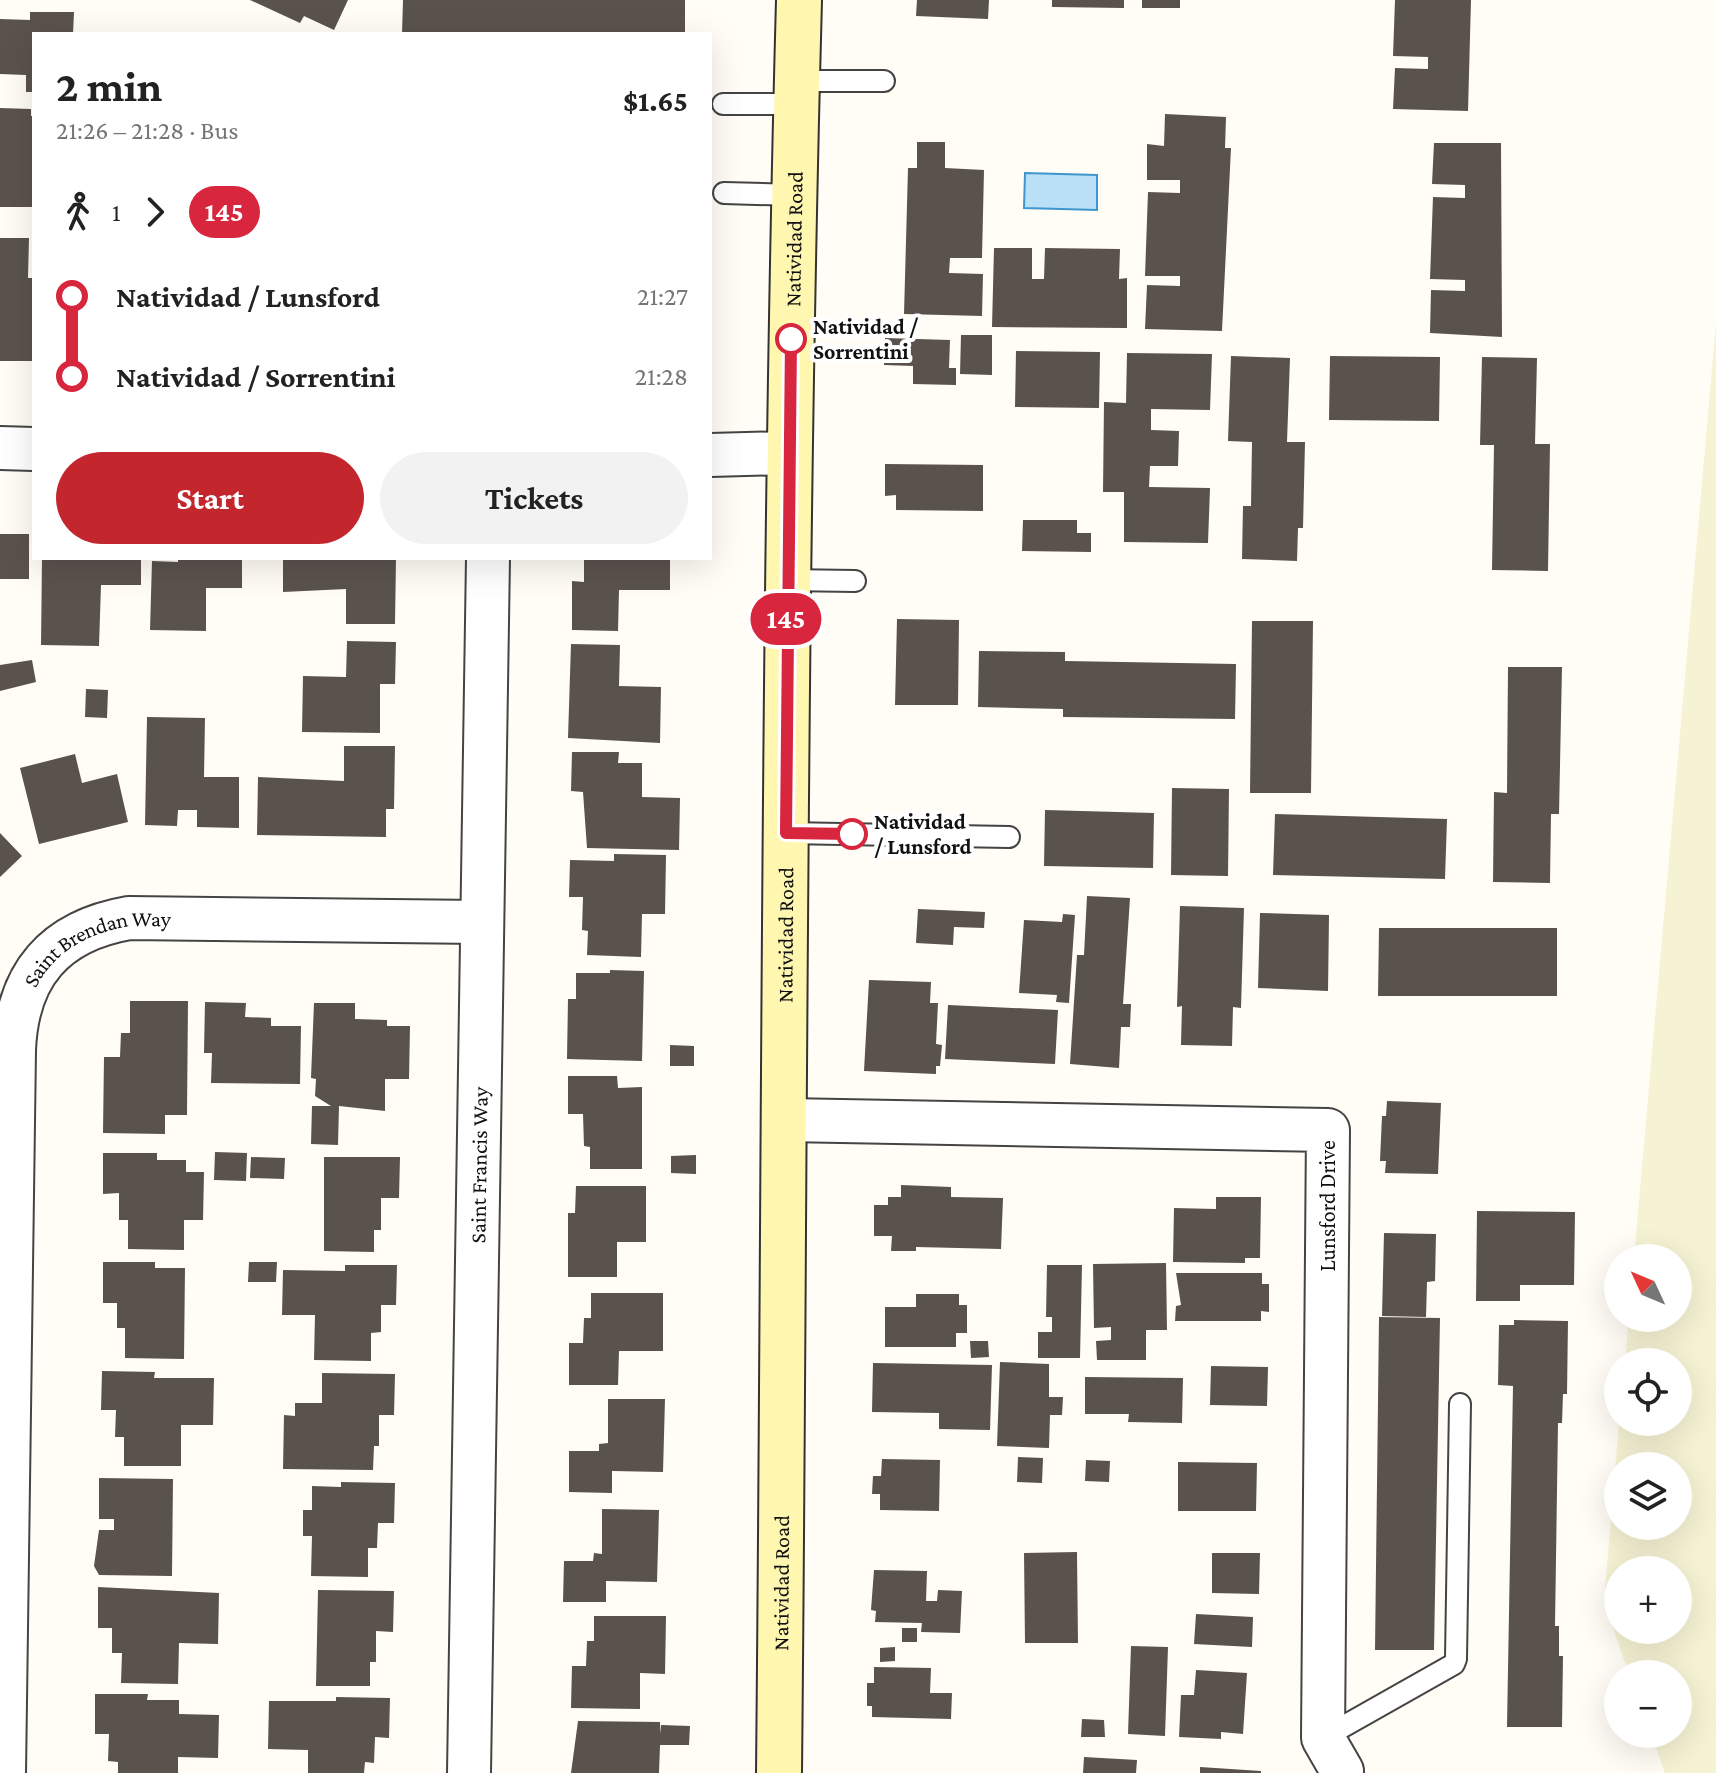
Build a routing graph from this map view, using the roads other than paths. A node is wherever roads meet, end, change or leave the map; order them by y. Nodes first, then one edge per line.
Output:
1 (799, 0) edge
2 (884, 81) dead end
3 (797, 92) junction
4 (723, 104) dead end
5 (724, 193) dead end
6 (795, 195) junction
7 (0, 448) edge
8 (32, 449) edge
9 (788, 453) junction
10 (712, 455) edge
11 (488, 560) edge
12 (786, 580) junction
13 (855, 581) dead end
14 (786, 833) junction
15 (1009, 837) dead end
16 (482, 922) junction
17 (786, 1120) junction
18 (1460, 1404) dead end
19 (1333, 1754) edge
20 (4, 1773) edge
21 (469, 1773) edge
22 (779, 1773) edge

1 - 3 main road, Natividad Road
2 - 3 lane
3 - 4 lane
3 - 6 main road, Natividad Road
5 - 6 lane
6 - 9 main road, Natividad Road
7 - 8 street
9 - 10 street
9 - 12 main road, Natividad Road
11 - 16 street, Saint Francis Way
12 - 13 lane
12 - 14 main road, Natividad Road
14 - 15 lane
14 - 17 main road, Natividad Road
16 - 20 street, Saint Brendan Way
16 - 21 street, Saint Francis Way
17 - 19 street, Lunsford Drive
17 - 22 main road, Natividad Road
18 - 19 lane

